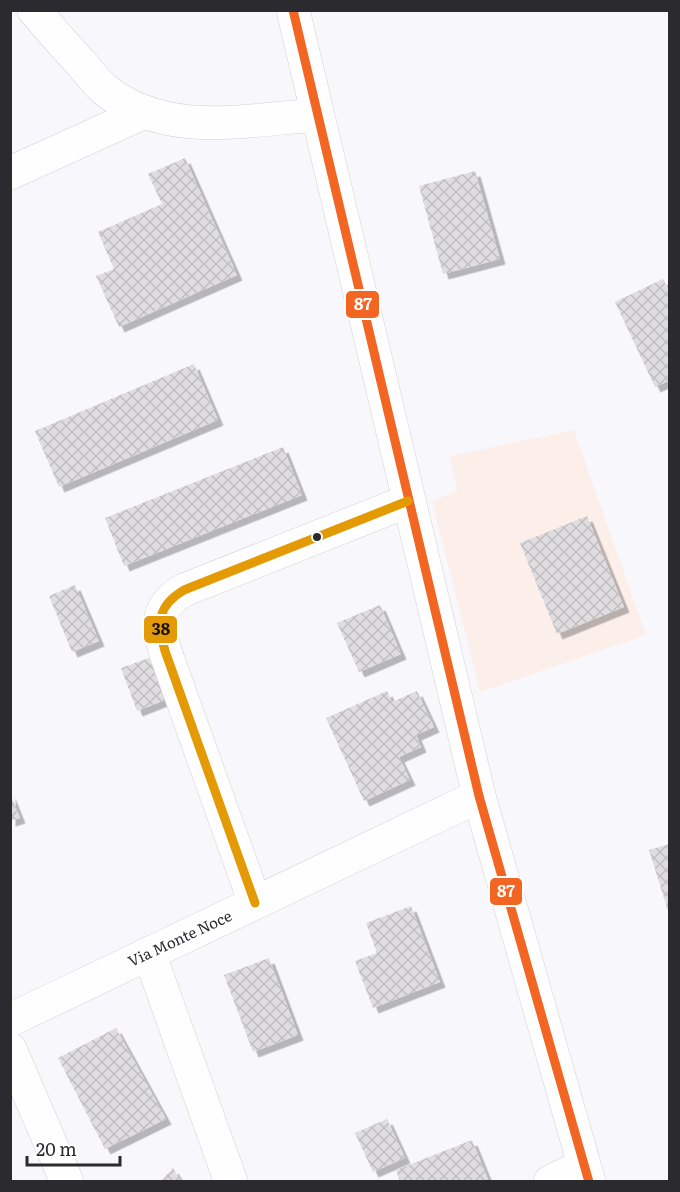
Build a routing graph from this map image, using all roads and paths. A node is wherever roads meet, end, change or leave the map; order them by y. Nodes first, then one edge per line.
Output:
1 (34, 10) edge
2 (293, 10) edge
3 (145, 112) junction
4 (316, 115) junction
5 (10, 173) edge
6 (408, 501) junction
7 (479, 796) junction
8 (255, 903) junction
9 (149, 953) junction
10 (10, 1020) edge
11 (10, 1049) edge
12 (586, 1173) edge
13 (67, 1182) edge
14 (231, 1182) edge
15 (550, 1182) edge

1 - 3 street
2 - 4 street
3 - 4 street
3 - 5 street
4 - 6 street
6 - 7 street
6 - 8 street
7 - 8 street, Via Monte Noce
7 - 12 street
8 - 9 street, Via Monte Noce
9 - 10 street, Via Monte Noce
9 - 14 street
11 - 13 street
12 - 15 street

